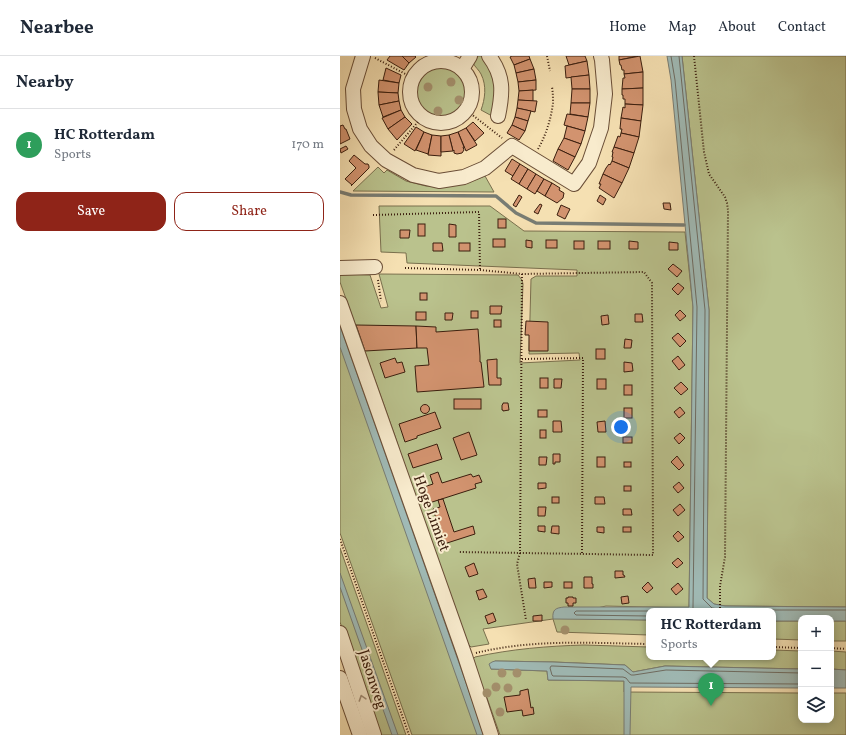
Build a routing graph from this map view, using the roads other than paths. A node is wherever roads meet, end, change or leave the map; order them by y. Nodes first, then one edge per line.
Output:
1 (363, 56) edge
2 (470, 56) edge
3 (489, 56) edge
4 (600, 56) edge
5 (462, 69) junction
6 (498, 116) dead end
7 (375, 266) road end
8 (340, 268) edge
9 (340, 303) edge
10 (340, 633) edge
11 (340, 678) edge
12 (360, 735) edge
13 (374, 735) edge
14 (492, 735) edge

1 - 4 street
2 - 5 street
3 - 6 street
5 - 5 street
7 - 8 street
9 - 14 street, Hoge Limiet
13 -> 10 street, Jasonweg
11 - 12 street, Jasonweg

